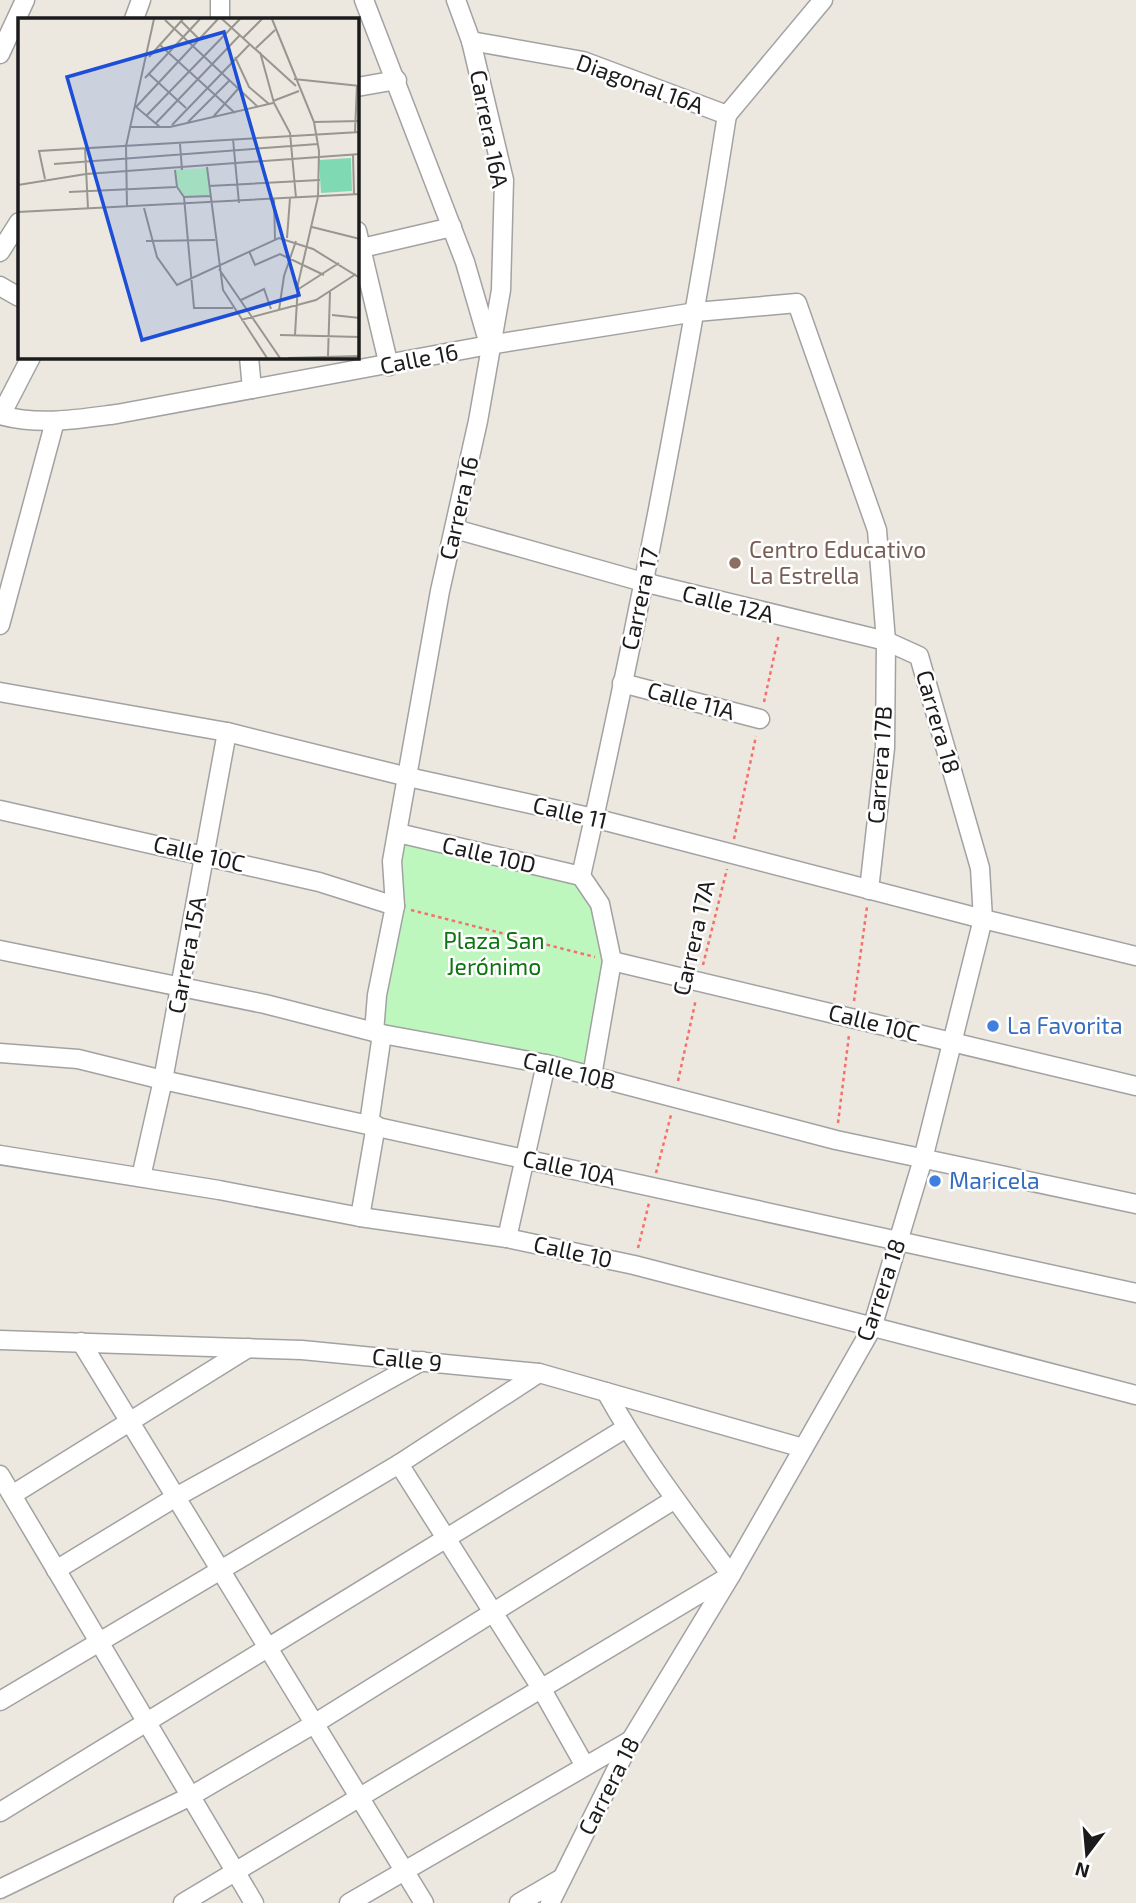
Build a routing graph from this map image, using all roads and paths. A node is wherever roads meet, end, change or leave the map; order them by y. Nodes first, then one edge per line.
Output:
1 (25, 0) edge
2 (141, 0) edge
3 (220, 0) edge
4 (364, 0) edge
5 (456, 0) edge
6 (823, 0) edge
7 (134, 18) edge
8 (220, 18) edge
9 (4, 36) edge
10 (471, 41) junction
11 (0, 54) edge
12 (397, 80) junction
13 (359, 87) edge
14 (727, 116) junction
15 (18, 224) edge
16 (452, 227) junction
17 (359, 240) edge
18 (0, 252) edge
19 (0, 286) edge
20 (18, 296) edge
21 (696, 312) junction
22 (489, 345) junction
23 (30, 359) edge
24 (249, 359) edge
25 (389, 366) junction
26 (252, 389) junction
27 (1, 415) edge
28 (54, 421) junction
29 (455, 529) junction
30 (643, 582) junction
31 (783, 618) junction
32 (0, 625) edge
33 (887, 641) junction
34 (919, 656) joint
35 (622, 682) junction
36 (0, 691) edge
37 (760, 719) junction
38 (227, 732) junction
39 (408, 777) junction
40 (0, 810) edge
41 (594, 818) junction
42 (398, 833) junction
43 (730, 853) junction
44 (206, 856) junction
45 (581, 876) junction
46 (869, 890) junction
47 (395, 906) junction
48 (983, 919) junction
49 (0, 950) edge
50 (1136, 956) edge
51 (612, 961) junction
52 (700, 980) junction
53 (181, 986) junction
54 (378, 1033) junction
55 (952, 1042) junction
56 (0, 1053) edge
57 (546, 1064) junction
58 (592, 1076) junction
59 (163, 1080) junction
60 (1136, 1086) edge
61 (675, 1098) junction
62 (373, 1124) junction
63 (0, 1155) edge
64 (523, 1157) junction
65 (923, 1159) junction
66 (141, 1177) junction
67 (653, 1186) junction
68 (1136, 1204) edge
69 (360, 1217) junction
70 (507, 1238) junction
71 (898, 1240) junction
72 (634, 1265) junction
73 (1136, 1293) edge
74 (872, 1328) junction
75 (0, 1340) edge
76 (81, 1342) junction
77 (248, 1348) junction
78 (422, 1362) junction
79 (539, 1373) junction
80 (606, 1392) junction
81 (1136, 1395) edge
82 (130, 1422) junction
83 (626, 1428) junction
84 (803, 1448) junction
85 (400, 1464) junction
86 (0, 1475) edge
87 (12, 1495) junction
88 (176, 1497) junction
89 (675, 1499) junction
90 (444, 1538) junction
91 (56, 1570) junction
92 (221, 1571) junction
93 (731, 1575) junction
94 (492, 1613) junction
95 (100, 1643) junction
96 (267, 1647) junction
97 (541, 1688) junction
98 (0, 1701) edge
99 (146, 1721) junction
100 (314, 1724) junction
101 (631, 1740) junction
102 (585, 1766) junction
103 (191, 1796) junction
104 (359, 1797) junction
105 (0, 1812) edge
106 (404, 1869) junction
107 (236, 1872) junction
108 (562, 1878) junction
109 (0, 1889) edge
110 (183, 1903) edge
111 (254, 1903) edge
112 (349, 1903) edge
113 (424, 1903) edge
114 (519, 1903) edge
115 (550, 1903) edge

1 - 9 street
2 - 7 street
3 - 8 street
4 - 12 street, Carrera 16
5 - 10 street, Carrera 16A
6 - 14 street
9 - 11 street
10 - 14 street, Diagonal 16A
10 - 22 street, Carrera 16A
12 - 13 street
12 - 16 street, Carrera 16
14 - 21 street, Carrera 17
15 - 18 street
16 - 17 street
16 - 22 street, Carrera 16
17 - 25 street
19 - 20 street
21 - 22 street, Calle 16
21 - 30 street, Carrera 17
21 - 33 street, Calle 16
22 - 25 street, Calle 16
22 - 29 street, Carrera 16
23 - 27 street
24 - 26 street
25 - 26 street, Calle 16
26 - 28 street, Calle 16
27 - 28 street, Calle 16
28 - 32 street
29 - 30 street, Calle 12A
29 - 39 street, Carrera 16
30 - 31 street, Calle 12A
30 - 35 street, Carrera 17
31 - 33 street, Calle 12A
31 - 37 path, Carrera 17A
33 - 34 street, Calle 12A
33 - 46 street, Carrera 17B
34 - 48 street, Carrera 18
35 - 37 street, Calle 11A
35 - 41 street, Carrera 17
36 - 38 street, Calle 11
37 - 43 path, Carrera 17A
38 - 39 street, Calle 11
38 - 44 street, Carrera 15A
39 - 41 street, Calle 11
39 - 42 street, Carrera 16
40 - 44 street, Calle 10C
41 - 43 street, Calle 11
41 - 45 street, Carrera 17
42 - 45 street, Calle 10D
42 - 47 street, Carrera 16
43 - 46 street, Calle 11
43 - 52 path, Carrera 17A
44 - 47 street, Calle 10C
44 - 53 street, Carrera 15A
45 - 51 street
46 - 48 street, Calle 11
47 - 51 path
47 - 54 street, Carrera 16
48 - 50 street, Calle 11
48 - 55 street, Carrera 18
49 - 53 street, Calle 10B
51 - 52 street, Calle 10C
51 - 58 street
52 - 55 street, Calle 10C
52 - 61 path, Carrera 17A
53 - 54 street, Calle 10B
53 - 59 street, Carrera 15A
54 - 57 street, Calle 10B
54 - 62 street, Carrera 16
55 - 60 street, Calle 10C
55 - 65 street, Carrera 18
56 - 59 street, Calle 10A
57 - 58 street, Calle 10B
57 - 64 street
58 - 61 street, Calle 10B
59 - 62 street, Calle 10A
59 - 66 street, Carrera 15A
61 - 65 street, Calle 10B
61 - 67 path, Carrera 17A
62 - 64 street, Calle 10A
62 - 69 street, Carrera 16
63 - 66 street, Calle 10
64 - 67 street, Calle 10A
64 - 70 street
65 - 68 street, Calle 10B
65 - 71 street, Carrera 18
66 - 69 street, Calle 10
67 - 71 street, Calle 10A
67 - 72 path, Carrera 17A
69 - 70 street, Calle 10
70 - 72 street, Calle 10
71 - 73 street, Calle 10A
71 - 74 street, Carrera 18
72 - 74 street, Calle 10
74 - 81 street, Calle 10
74 - 84 street, Carrera 18
75 - 76 street, Calle 9
76 - 77 street, Calle 9
76 - 82 street
77 - 78 street, Calle 9
77 - 82 street
78 - 79 street, Calle 9
78 - 88 street
79 - 80 street, Calle 9
79 - 85 street
80 - 83 street
80 - 84 street, Calle 9
82 - 87 street
82 - 88 street
83 - 89 street
83 - 90 street
84 - 93 street, Carrera 18
85 - 90 street
85 - 92 street
86 - 87 street
87 - 91 street
88 - 91 street
88 - 92 street
89 - 93 street
89 - 94 street
90 - 94 street
90 - 96 street
91 - 95 street
92 - 95 street
92 - 96 street
93 - 97 street
93 - 101 street, Carrera 18
94 - 97 street
94 - 100 street
95 - 98 street
95 - 99 street
96 - 99 street
96 - 100 street
97 - 102 street
97 - 104 street
99 - 103 street
99 - 105 street
100 - 103 street
100 - 104 street
101 - 102 street
101 - 108 street, Carrera 18
102 - 106 street
103 - 107 street
103 - 109 street
104 - 106 street
104 - 107 street
106 - 112 street
106 - 113 street
107 - 110 street
107 - 111 street
108 - 114 street
108 - 115 street, Carrera 18

